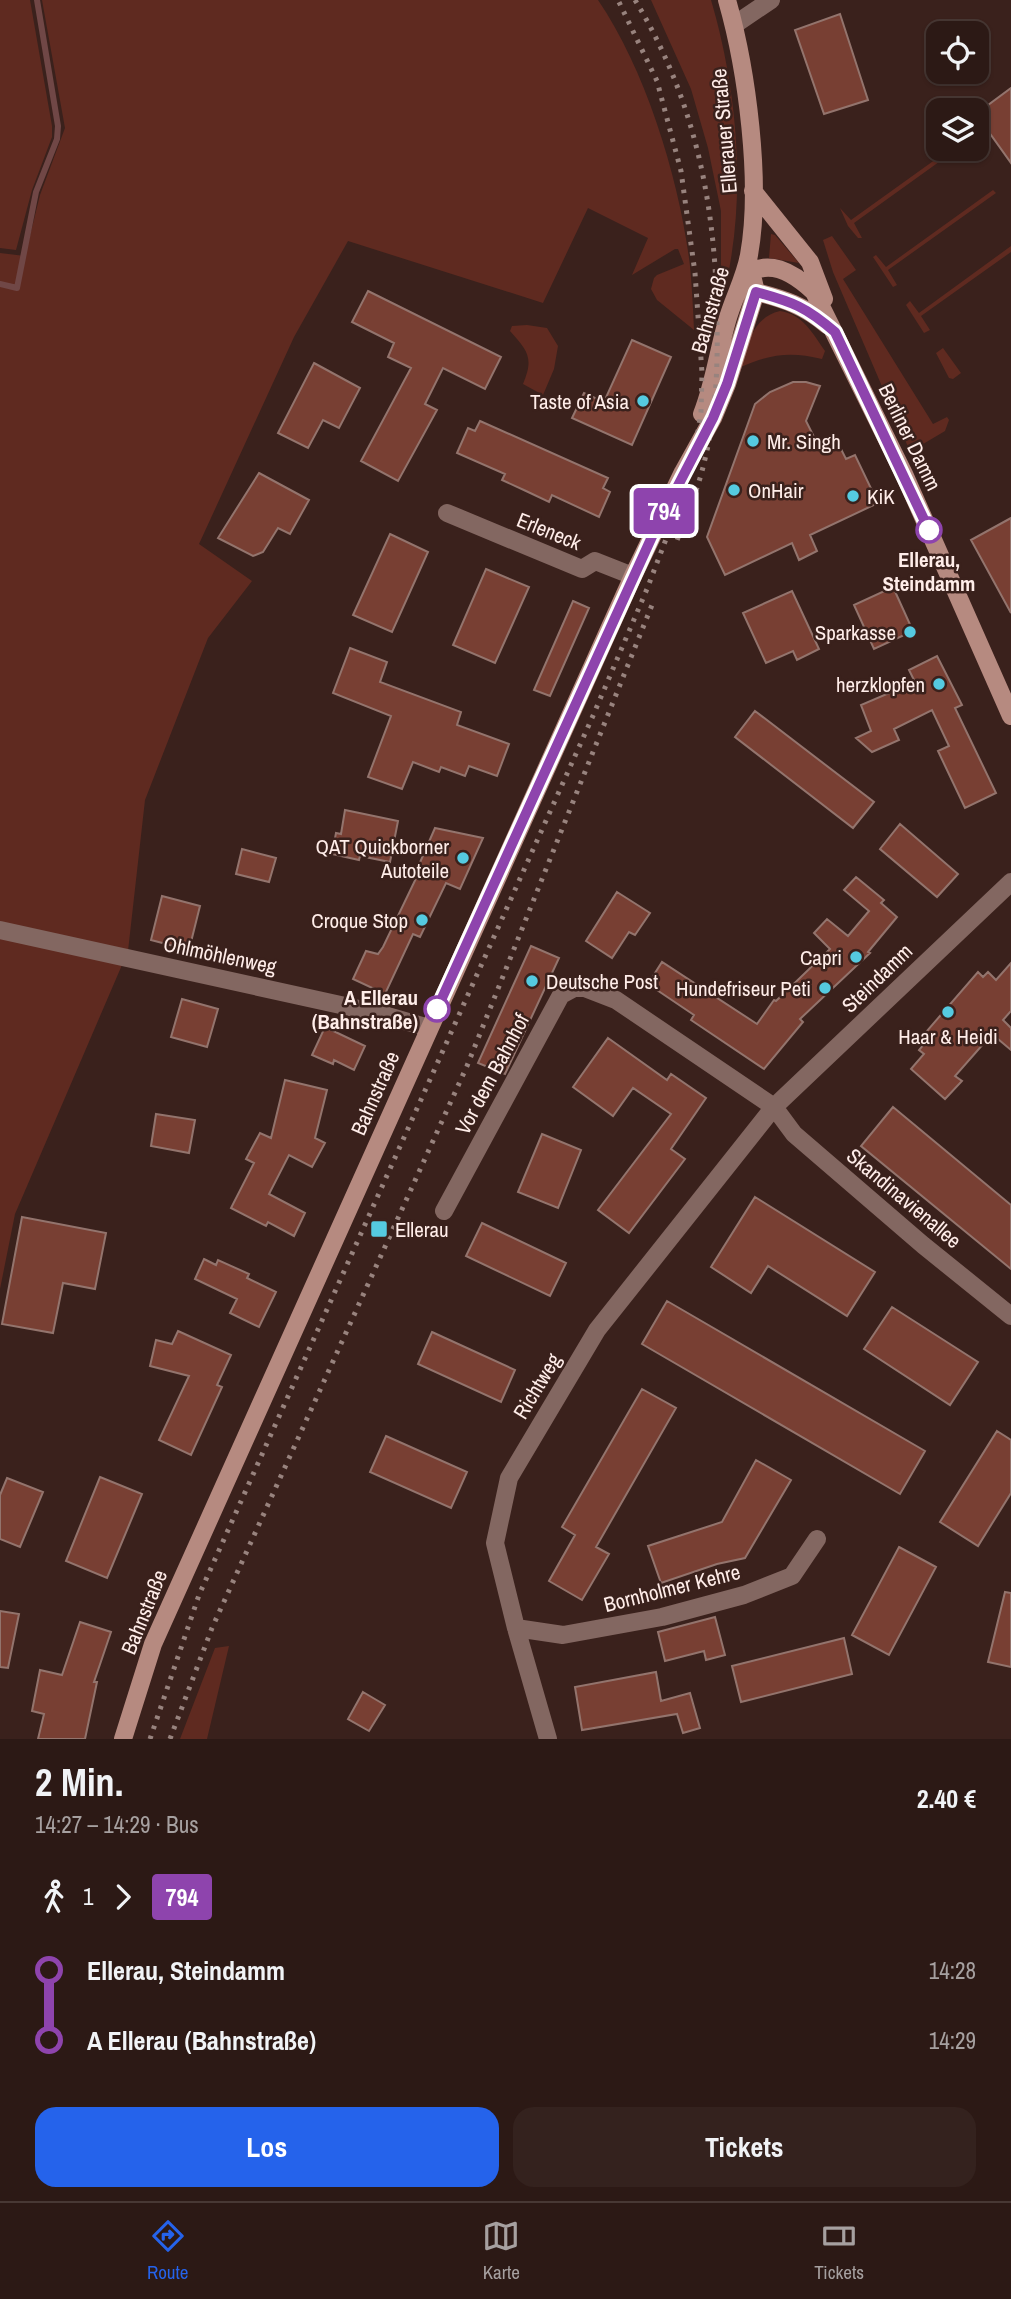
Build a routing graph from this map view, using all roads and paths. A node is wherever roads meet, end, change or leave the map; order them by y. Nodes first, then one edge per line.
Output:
1 (727, 0) edge
2 (771, 0) edge
3 (734, 25) junction
4 (753, 191) junction
5 (746, 270) junction
6 (756, 292) junction
7 (835, 332) junction
8 (683, 472) junction
9 (447, 513) dead end
10 (633, 576) junction
11 (1011, 716) edge
12 (1011, 882) edge
13 (0, 930) edge
14 (429, 1028) junction
15 (774, 1107) junction
16 (444, 1211) dead end
17 (1011, 1316) edge
18 (817, 1539) dead end
19 (516, 1628) junction
20 (123, 1739) edge
21 (548, 1739) edge

1 - 3 main road, Ellerauer Straße
2 - 3 street
3 - 4 main road, Ellerauer Straße
4 - 5 main road, Ellerauer Straße
4 - 7 main road
5 - 6 main road, Bahnstraße
5 - 7 main road, Berliner Damm
5 - 8 main road, Bahnstraße
6 - 7 main road, Berliner Damm
6 - 8 main road, Bahnstraße
7 - 11 main road, Berliner Damm
8 - 10 main road, Bahnstraße
9 - 10 street, Erleneck
10 - 14 main road, Bahnstraße
12 - 15 street, Steindamm
13 - 14 street, Ohlmöhlenweg
14 - 20 main road, Bahnstraße
15 - 16 street, Vor dem Bahnhof
15 - 17 street, Skandinavienallee
15 - 19 street, Richtweg
18 - 19 street, Bornholmer Kehre
19 - 21 street, Richtweg

